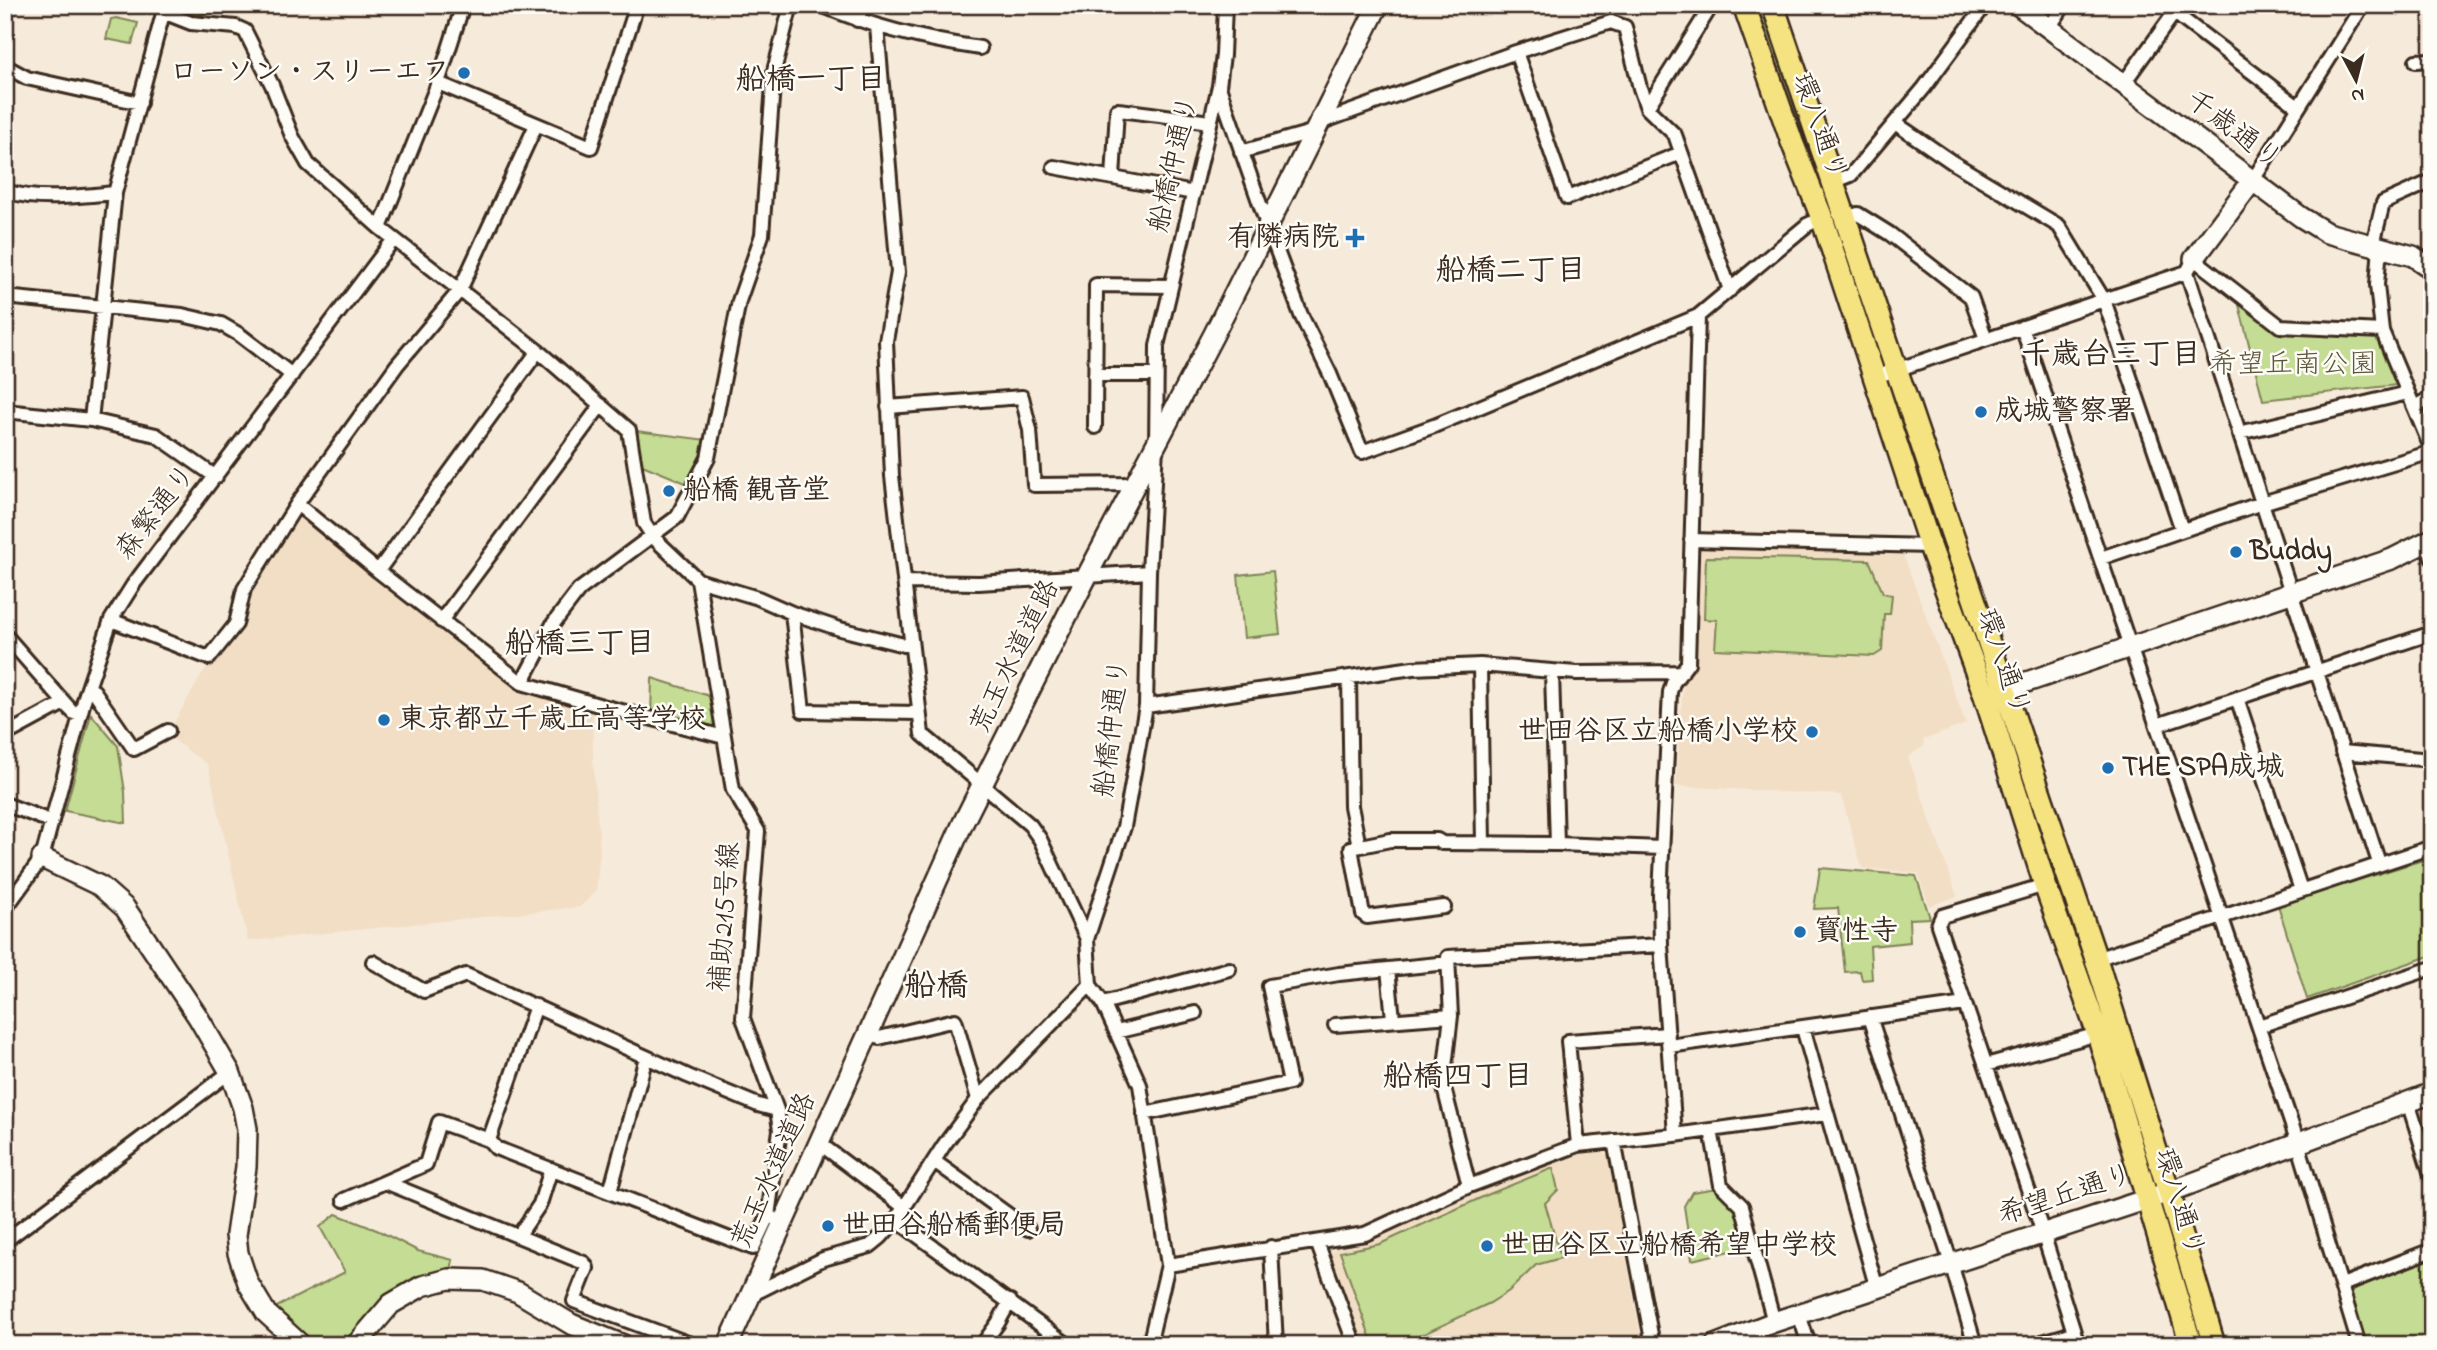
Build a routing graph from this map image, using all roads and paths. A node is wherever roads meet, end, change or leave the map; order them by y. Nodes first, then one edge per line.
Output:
1 (463, 5) edge
2 (637, 5) edge
3 (791, 5) edge
4 (821, 5) edge
5 (863, 5) edge
6 (1225, 5) edge
7 (1378, 5) edge
8 (1712, 5) edge
9 (1745, 5) edge
10 (1773, 5) edge
11 (1985, 5) edge
12 (2018, 5) edge
13 (2064, 5) edge
14 (2164, 5) edge
15 (2357, 7) edge
16 (164, 9) edge
17 (2178, 9) edge
18 (1701, 12) edge
19 (857, 20) junction
20 (877, 26) junction
21 (2049, 28) junction
22 (980, 48) dead end
23 (1516, 52) junction
24 (2432, 60) edge
25 (2416, 61) dead end
26 (5, 66) edge
27 (438, 83) junction
28 (2123, 84) junction
29 (1219, 86) junction
30 (139, 103) junction
31 (2298, 107) junction
32 (1647, 108) junction
33 (1210, 122) junction
34 (1895, 124) junction
35 (536, 125) junction
36 (1317, 127) junction
37 (1241, 152) junction
38 (1681, 153) junction
39 (1054, 167) dead end
40 (1113, 178) junction
41 (2253, 180) junction
42 (2432, 181) edge
43 (1833, 182) junction
44 (5, 191) edge
45 (115, 193) junction
46 (1194, 193) junction
47 (1822, 218) junction
48 (1844, 218) junction
49 (1268, 227) junction
50 (380, 228) junction
51 (394, 239) junction
52 (2376, 245) junction
53 (2190, 265) junction
54 (2432, 269) edge
55 (1170, 286) junction
56 (460, 290) junction
57 (1730, 290) junction
58 (5, 297) edge
59 (2104, 300) junction
60 (103, 308) junction
61 (1698, 316) junction
62 (2022, 327) junction
63 (2382, 331) junction
64 (1986, 339) junction
65 (538, 351) junction
66 (1896, 370) junction
67 (292, 375) junction
68 (1095, 375) junction
69 (1156, 375) junction
70 (1875, 377) junction
71 (2408, 393) junction
72 (2432, 397) edge
73 (601, 405) junction
74 (888, 407) junction
75 (2415, 407) junction
76 (5, 411) edge
77 (91, 420) junction
78 (1095, 427) dead end
79 (2239, 433) junction
80 (1156, 447) junction
81 (2432, 451) edge
82 (216, 477) junction
83 (1137, 484) junction
84 (2262, 503) junction
85 (297, 504) junction
86 (2182, 530) junction
87 (653, 537) junction
88 (1691, 540) junction
89 (1930, 546) junction
90 (2431, 546) edge
91 (2101, 558) junction
92 (378, 571) junction
93 (1149, 572) junction
94 (1088, 575) junction
95 (698, 580) junction
96 (904, 582) junction
97 (2291, 593) junction
98 (792, 613) junction
99 (111, 620) junction
100 (441, 621) junction
101 (2432, 633) edge
102 (5, 635) edge
103 (911, 644) junction
104 (2130, 648) junction
105 (1480, 665) junction
106 (1552, 672) junction
107 (1682, 672) junction
108 (2316, 672) junction
109 (1349, 677) junction
110 (522, 683) junction
111 (88, 688) junction
112 (1994, 693) junction
113 (2237, 698) junction
114 (65, 703) junction
115 (1146, 706) junction
116 (918, 713) junction
117 (80, 715) junction
118 (2157, 725) junction
119 (167, 730) dead end
120 (5, 735) edge
121 (724, 737) junction
122 (2342, 752) junction
123 (2432, 760) edge
124 (984, 785) junction
125 (5, 804) edge
126 (50, 821) junction
127 (1483, 844) junction
128 (1557, 844) junction
129 (1359, 846) junction
130 (1662, 848) junction
131 (2431, 851) edge
132 (42, 858) junction
133 (2379, 863) junction
134 (2045, 885) junction
135 (2301, 890) junction
136 (1444, 907) dead end
137 (5, 909) edge
138 (2222, 917) junction
139 (1087, 939) junction
140 (1661, 945) junction
141 (2096, 959) junction
142 (373, 962) dead end
143 (1448, 963) junction
144 (2432, 968) edge
145 (1230, 969) dead end
146 (1388, 969) junction
147 (1090, 985) junction
148 (1103, 1003) junction
149 (1965, 1004) junction
150 (536, 1006) junction
151 (1195, 1013) dead end
152 (1451, 1016) junction
153 (1870, 1017) junction
154 (1393, 1019) junction
155 (1335, 1025) dead end
156 (2259, 1026) junction
157 (1803, 1028) junction
158 (1116, 1032) junction
159 (867, 1033) junction
160 (2098, 1034) junction
161 (1668, 1040) junction
162 (646, 1057) junction
163 (1986, 1065) junction
164 (230, 1072) junction
165 (2432, 1093) edge
166 (978, 1100) junction
167 (2409, 1102) junction
168 (778, 1110) junction
169 (1144, 1114) junction
170 (1826, 1114) junction
171 (1711, 1130) junction
172 (1675, 1135) junction
173 (489, 1140) junction
174 (1614, 1141) junction
175 (819, 1143) junction
176 (2298, 1143) junction
177 (1578, 1145) junction
178 (934, 1161) junction
179 (551, 1169) junction
180 (2432, 1178) edge
181 (385, 1182) junction
182 (1469, 1186) junction
183 (610, 1192) junction
184 (2169, 1192) junction
185 (2148, 1198) junction
186 (344, 1200) dead end
187 (904, 1207) junction
188 (776, 1219) junction
189 (895, 1220) junction
190 (1028, 1230) dead end
191 (2043, 1233) junction
192 (519, 1235) junction
193 (5, 1241) edge
194 (1317, 1242) junction
195 (1271, 1247) junction
196 (2432, 1250) edge
197 (761, 1251) junction
198 (1951, 1263) junction
199 (1168, 1265) junction
200 (2342, 1285) junction
201 (1877, 1289) junction
202 (751, 1295) junction
203 (1010, 1301) junction
204 (1799, 1314) junction
205 (1774, 1322) junction
206 (2076, 1339) edge
207 (301, 1345) edge
208 (356, 1345) edge
209 (623, 1345) edge
210 (693, 1345) edge
211 (728, 1345) edge
212 (982, 1345) edge
213 (1068, 1345) edge
214 (1149, 1345) edge
215 (1276, 1345) edge
216 (1355, 1345) edge
217 (1653, 1345) edge
218 (1714, 1345) edge
219 (1809, 1345) edge
220 (1975, 1345) edge
221 (2032, 1345) edge
222 (2191, 1345) edge
223 (2214, 1345) edge
224 (2359, 1345) edge

1 - 27 street
2 - 35 street
3 - 87 street
4 - 19 street
5 - 19 street
6 - 29 street, 船橋仲通り
7 - 36 street, 荒玉水道道路
8 - 18 street
9 - 47 main road, 環八通り
10 - 43 main road, 環八通り
11 - 34 street
12 - 21 street, 千歳通り
13 - 21 street
14 - 17 street
15 - 31 street
16 - 30 street
16 - 50 street
17 - 28 street
17 - 31 street
18 - 32 street
19 - 20 street
20 - 22 street
20 - 74 street
21 - 28 street, 千歳通り
23 - 32 street
23 - 36 street
23 - 38 street
24 - 25 street
26 - 30 street
27 - 35 street
27 - 50 street
28 - 41 street, 千歳通り
29 - 33 street, 船橋仲通り
29 - 37 street
30 - 45 street
31 - 41 street
32 - 38 street
33 - 40 street
33 - 46 street, 船橋仲通り
34 - 43 street
34 - 59 street
35 - 56 street
36 - 37 street
36 - 49 street, 荒玉水道道路
37 - 49 street
38 - 57 street
39 - 40 street
40 - 46 street
41 - 52 street, 千歳通り
41 - 53 street
42 - 52 street
43 - 48 main road, 環八通り
44 - 45 street
45 - 60 street
46 - 55 street, 船橋仲通り
47 - 57 street
47 - 70 main road, 環八通り
48 - 64 street
48 - 66 main road, 環八通り
49 - 61 street
49 - 80 street, 荒玉水道道路
50 - 51 street
51 - 56 street
51 - 67 street, 森繁通り
52 - 54 street, 千歳通り
52 - 63 street
53 - 59 street
53 - 63 street
53 - 79 street
55 - 68 street
55 - 69 street, 船橋仲通り
56 - 65 street
56 - 85 street
57 - 61 street
58 - 60 street
59 - 62 street
59 - 86 street
60 - 67 street
60 - 77 street
61 - 88 street
62 - 64 street
62 - 91 street
63 - 71 street
64 - 66 street
65 - 73 street
65 - 92 street
66 - 70 street
66 - 112 main road, 環八通り
67 - 82 street, 森繁通り
68 - 69 street
68 - 78 street
69 - 80 street, 船橋仲通り
70 - 89 main road, 環八通り
71 - 75 street
71 - 79 street
72 - 75 street
73 - 87 street
73 - 100 street
74 - 83 street
74 - 96 street
75 - 81 street
76 - 77 street
77 - 82 street
79 - 84 street
80 - 83 street, 荒玉水道道路
80 - 93 street, 船橋仲通り
81 - 84 street
82 - 99 street, 森繁通り
83 - 94 street, 荒玉水道道路
84 - 86 street
84 - 97 street
85 - 92 street
85 - 99 street
86 - 91 street
87 - 95 street
87 - 110 street
88 - 89 street
88 - 107 street
89 - 112 main road, 環八通り
90 - 97 street
91 - 104 street
92 - 100 street
93 - 94 street
93 - 115 street, 船橋仲通り
94 - 96 street
94 - 124 street, 荒玉水道道路
95 - 98 street
95 - 121 street, 補助215号線
96 - 103 street
97 - 104 street
97 - 108 street
98 - 103 street
98 - 116 street
99 - 111 street, 森繁通り
100 - 110 street
101 - 108 street
102 - 114 street
103 - 116 street
104 - 112 street
104 - 118 street
105 - 106 street
105 - 109 street
105 - 127 street
106 - 107 street
106 - 128 street
107 - 130 street
108 - 113 street
108 - 122 street
109 - 115 street
109 - 129 street
110 - 121 street
111 - 117 street, 森繁通り
111 - 119 street
112 - 134 main road, 環八通り
112 - 141 main road, 環八通り
113 - 118 street
113 - 135 street
114 - 117 street
114 - 120 street
115 - 139 street, 船橋仲通り
116 - 124 street
117 - 126 street, 森繁通り
118 - 138 street
121 - 168 street, 補助215号線
122 - 123 street
122 - 133 street
124 - 139 street
124 - 159 street, 荒玉水道道路
125 - 126 street
126 - 132 street, 森繁通り
127 - 128 street
127 - 129 street
128 - 130 street
129 - 136 street
130 - 140 street
131 - 133 street
132 - 137 street
132 - 164 street
133 - 135 street
134 - 149 street
134 - 160 main road, 環八通り
135 - 138 street
138 - 141 street
138 - 156 street
139 - 147 street, 船橋仲通り
140 - 143 street
140 - 161 street
141 - 184 main road, 環八通り
142 - 150 street
143 - 146 street
143 - 152 street
144 - 156 street
145 - 148 street
146 - 154 street
146 - 169 street
147 - 148 street
147 - 166 street
148 - 158 street
149 - 153 street
149 - 163 street
150 - 162 street
150 - 173 street
151 - 158 street
152 - 154 street
152 - 182 street
153 - 157 street
153 - 198 street
154 - 155 street
156 - 176 street
157 - 161 street
157 - 170 street
158 - 169 street
159 - 166 street
159 - 175 street, 荒玉水道道路
160 - 163 street
160 - 185 main road, 環八通り
161 - 172 street
161 - 177 street
162 - 168 street
162 - 183 street
163 - 191 street
164 - 193 street
164 - 207 street
165 - 167 street, 希望丘通り
166 - 178 street
167 - 176 street, 希望丘通り
167 - 180 street
168 - 188 street, 補助215号線
169 - 199 street
170 - 171 street
170 - 201 street
171 - 172 street
171 - 205 street
172 - 174 street
173 - 179 street
173 - 181 street
174 - 177 street
174 - 217 street
175 - 187 street
175 - 188 street, 荒玉水道道路
176 - 184 street, 希望丘通り
176 - 200 street
177 - 182 street
178 - 187 street
178 - 190 street
179 - 183 street
179 - 192 street
181 - 186 street
181 - 192 street
182 - 194 street
183 - 197 street
184 - 185 street, 希望丘通り
184 - 223 main road, 環八通り
185 - 191 street, 希望丘通り
185 - 222 main road, 環八通り
187 - 189 street
188 - 197 street, 荒玉水道道路
189 - 202 street
189 - 203 street
191 - 198 street, 希望丘通り
191 - 206 street
192 - 210 street
194 - 195 street
194 - 216 street
195 - 199 street
195 - 215 street
196 - 200 street
197 - 202 street, 荒玉水道道路
198 - 201 street, 希望丘通り
198 - 220 street
199 - 214 street
200 - 224 street
201 - 204 street, 希望丘通り
202 - 211 street, 荒玉水道道路
203 - 212 street
203 - 213 street
204 - 205 street, 希望丘通り
204 - 219 street
205 - 218 street, 希望丘通り
206 - 221 street
208 - 209 street

